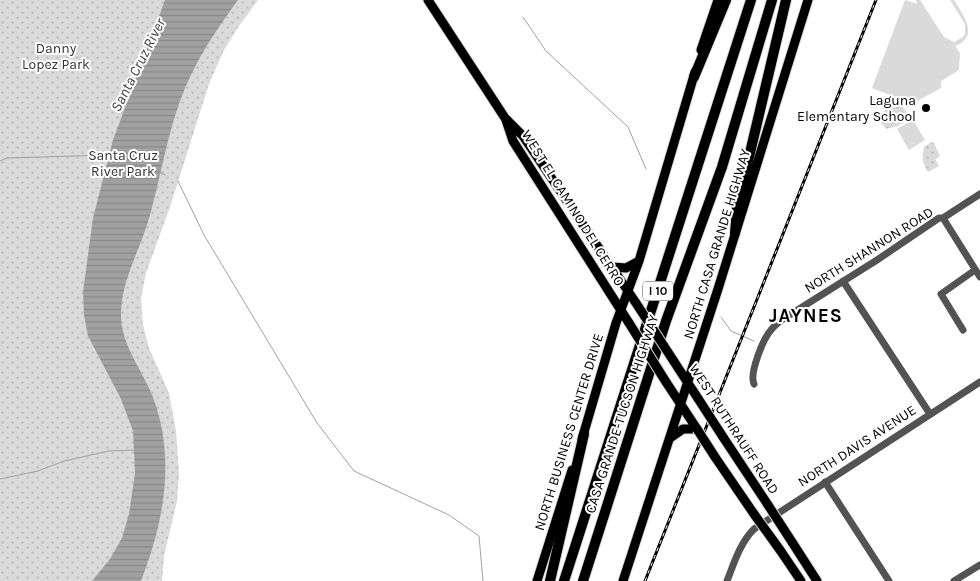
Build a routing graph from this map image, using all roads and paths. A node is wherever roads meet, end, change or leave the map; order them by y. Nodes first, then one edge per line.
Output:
1 (428, 0) edge
2 (718, 0) edge
3 (726, 0) edge
4 (751, 0) edge
5 (772, 0) edge
6 (786, 0) edge
7 (807, 3) edge
8 (694, 77) junction
9 (506, 118) junction
10 (980, 194) edge
11 (943, 218) junction
12 (735, 233) junction
13 (639, 261) junction
14 (612, 267) junction
15 (975, 270) junction
16 (980, 277) edge
17 (843, 281) junction
18 (628, 291) junction
19 (621, 310) junction
20 (962, 330) dead end
21 (980, 382) edge
22 (688, 383) junction
23 (754, 384) dead end
24 (680, 404) junction
25 (930, 414) junction
26 (694, 427) junction
27 (584, 434) junction
28 (669, 438) junction
29 (825, 482) junction
30 (980, 564) edge
31 (537, 581) edge
32 (550, 581) edge
33 (564, 581) edge
34 (583, 581) edge
35 (623, 581) edge
36 (727, 581) edge
37 (801, 581) edge
38 (817, 581) edge
39 (889, 581) edge
40 (954, 581) edge

1 - 9 main road, WEST EL CAMINO DEL CERRO
2 - 8 main road
3 - 8 highway
4 - 33 highway, CASA GRANDE-TUCSON HIGHWAY / I 10
5 - 34 highway, CASA GRANDE-TUCSON HIGHWAY / I 10
6 - 12 highway
7 - 12 main road, NORTH CASA GRANDE HIGHWAY
8 - 13 main road
9 - 14 main road, WEST EL CAMINO DEL CERRO
9 - 19 main road, WEST EL CAMINO DEL CERRO
10 - 11 street, NORTH SHANNON ROAD
11 - 15 street
11 - 17 street, NORTH SHANNON ROAD
12 - 22 main road, NORTH CASA GRANDE HIGHWAY
13 - 14 main road
13 - 18 main road
14 - 18 main road, WEST EL CAMINO DEL CERRO
15 - 16 street
15 - 20 street
17 - 23 street, NORTH SHANNON ROAD
17 - 25 street
18 - 19 main road, NORTH BUSINESS CENTER DRIVE
18 - 22 main road, WEST RUTHRAUFF ROAD, bridge
19 - 24 main road, bridge
19 - 27 main road, NORTH BUSINESS CENTER DRIVE
21 - 25 street, NORTH DAVIS AVENUE
22 - 24 main road, NORTH CASA GRANDE HIGHWAY
22 - 38 main road, WEST RUTHRAUFF ROAD, bridge
24 - 26 main road
24 - 28 main road, NORTH CASA GRANDE HIGHWAY
25 - 29 street, NORTH DAVIS AVENUE
26 - 28 main road
26 - 37 main road, bridge
27 - 31 main road, NORTH BUSINESS CENTER DRIVE
27 - 32 highway
28 - 35 main road, NORTH CASA GRANDE HIGHWAY
29 - 36 street, NORTH DAVIS AVENUE
29 - 39 street
30 - 40 street

